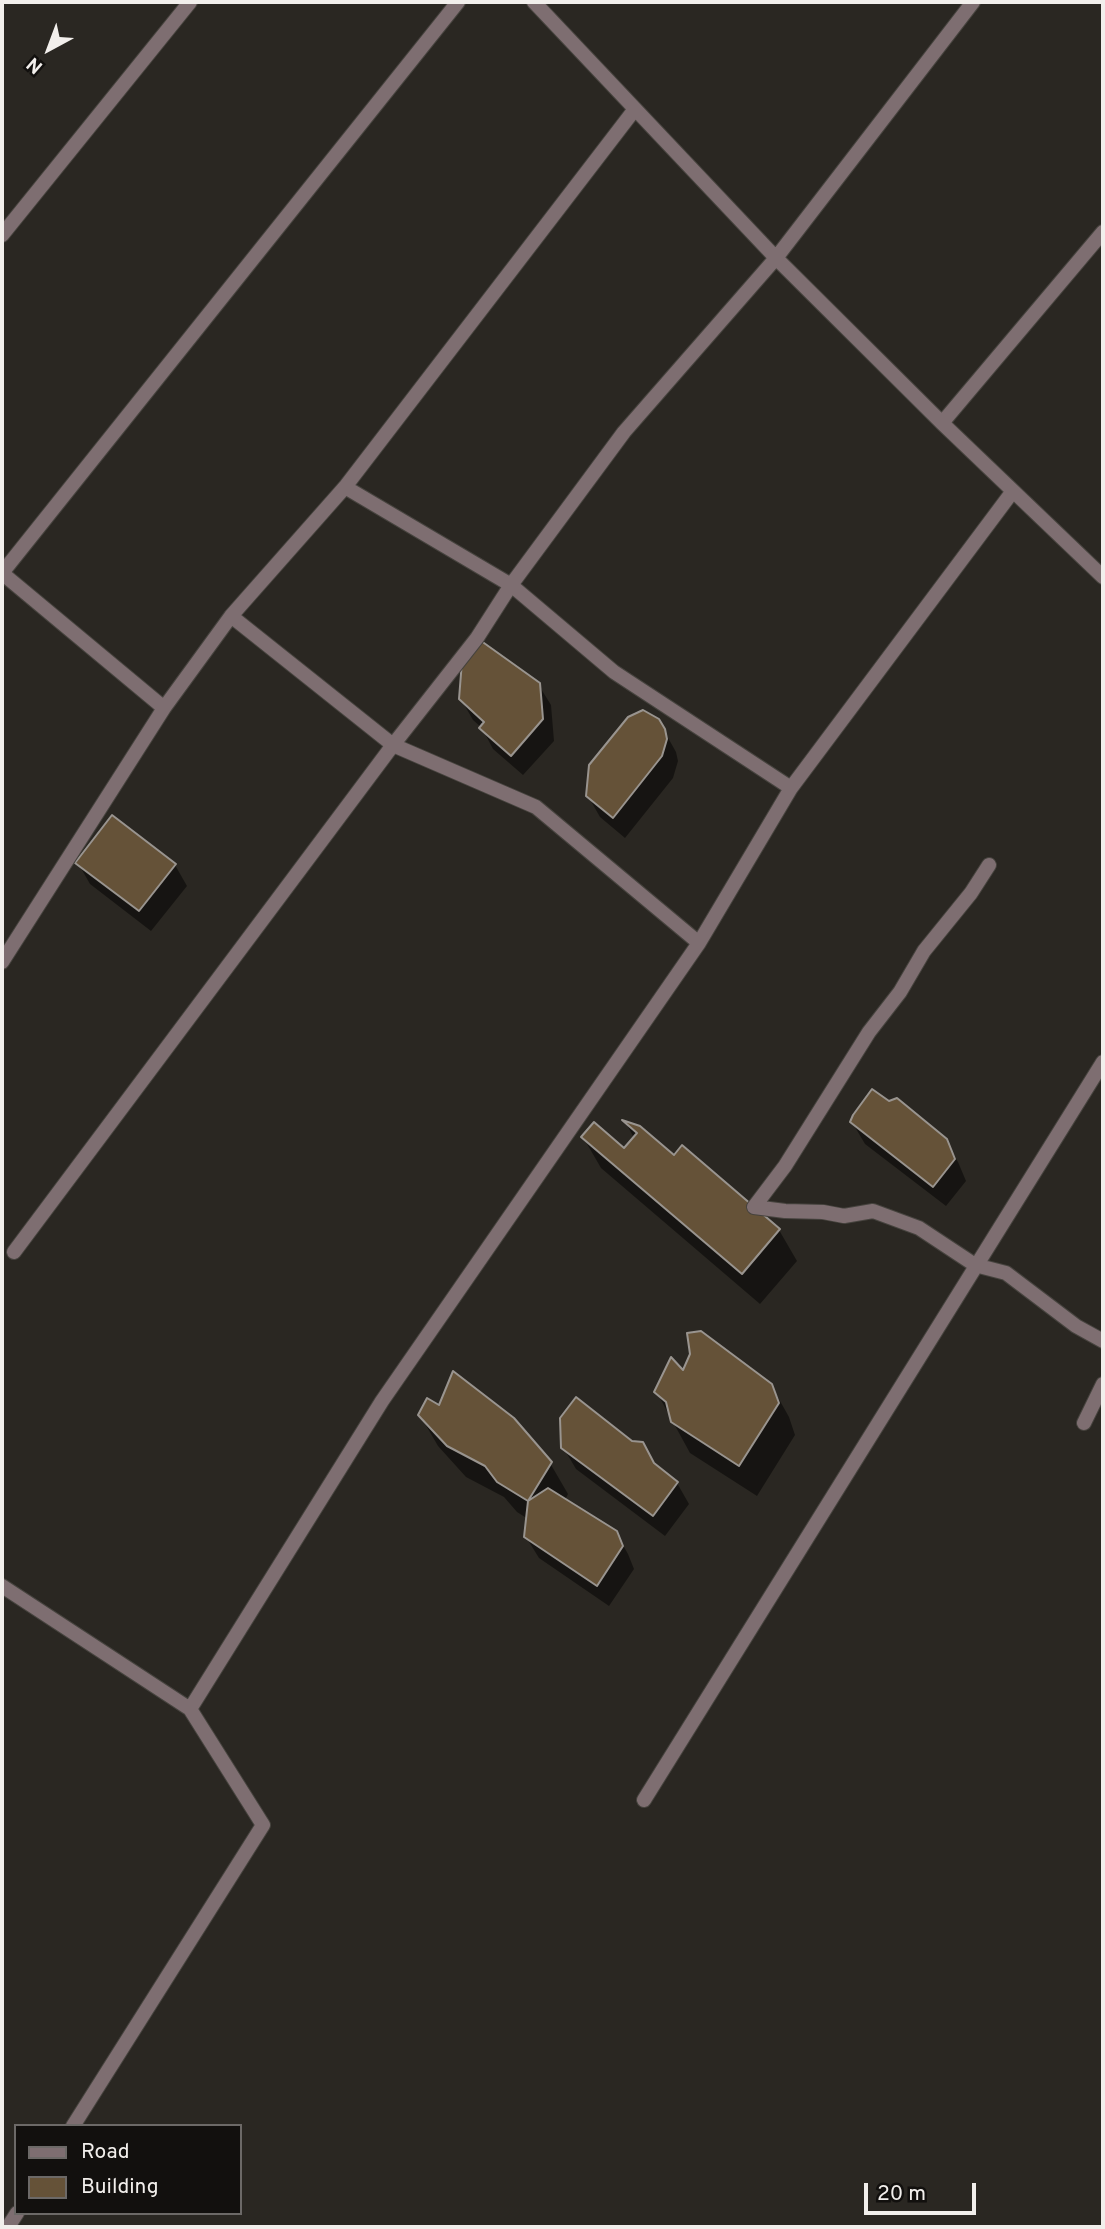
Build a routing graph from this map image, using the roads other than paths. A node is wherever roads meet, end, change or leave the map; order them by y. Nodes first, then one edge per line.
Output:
1 (190, 2) edge
2 (458, 2) edge
3 (534, 2) edge
4 (973, 2) edge
5 (635, 109) junction
6 (1103, 232) edge
7 (2, 235) edge
8 (776, 258) junction
9 (942, 424) junction
10 (345, 487) junction
11 (1013, 491) junction
12 (2, 574) edge
13 (1103, 577) edge
14 (511, 585) junction
15 (231, 616) junction
16 (164, 708) junction
17 (393, 745) junction
18 (791, 788) junction
19 (989, 865) dead end
20 (699, 943) junction
21 (2, 962) edge
22 (1103, 1062) edge
23 (14, 1252) dead end
24 (975, 1265) junction
25 (1103, 1341) edge
26 (1103, 1384) edge
27 (1084, 1423) dead end
28 (2, 1586) edge
29 (190, 1709) junction
30 (644, 1800) dead end
31 (74, 2124) edge

1 - 7 street
2 - 12 street
3 - 5 street
4 - 8 street
5 - 8 street
5 - 10 street
6 - 9 street
8 - 9 street
8 - 14 street
9 - 11 street
10 - 14 street
10 - 15 street
11 - 13 street
11 - 18 street
12 - 16 street
14 - 17 street
14 - 18 street
15 - 16 street
15 - 17 street
16 - 21 street
17 - 20 street
17 - 23 street
18 - 20 street
19 - 24 street
20 - 29 street
22 - 24 street
24 - 25 street
24 - 30 street
26 - 27 street
28 - 29 street
29 - 31 street

